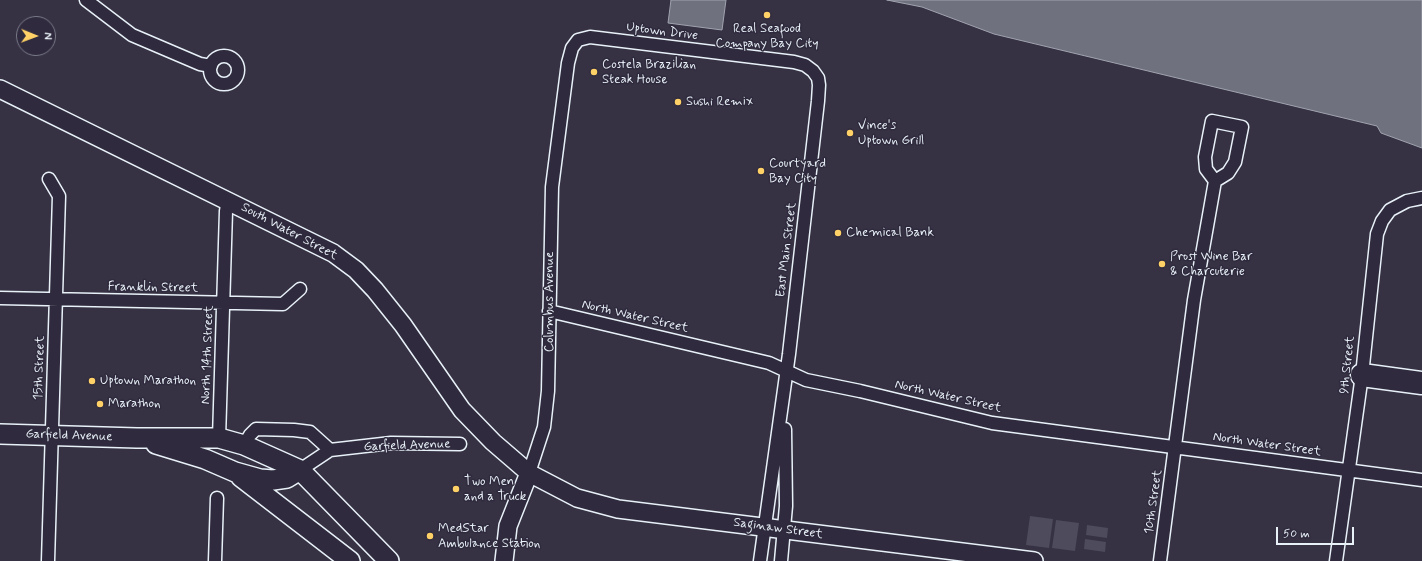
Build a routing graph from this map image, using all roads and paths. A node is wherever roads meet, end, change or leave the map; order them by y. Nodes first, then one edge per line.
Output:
1 (86, 0) edge
2 (578, 40) joint
3 (211, 66) dead end
4 (813, 71) joint
5 (0, 89) edge
6 (49, 179) dead end
7 (1216, 181) junction
8 (1422, 198) edge
9 (228, 200) junction
10 (300, 289) dead end
11 (0, 298) edge
12 (56, 300) junction
13 (223, 304) junction
14 (549, 311) junction
15 (787, 371) junction
16 (1362, 376) junction
17 (1422, 383) edge
18 (785, 387) junction
19 (0, 434) edge
20 (52, 436) junction
21 (137, 438) junction
22 (219, 438) junction
23 (460, 444) dead end
24 (244, 445) junction
25 (1176, 446) junction
26 (330, 450) junction
27 (300, 470) junction
28 (1349, 470) junction
29 (235, 472) junction
30 (529, 473) junction
31 (1422, 480) edge
32 (217, 498) dead end
33 (764, 527) junction
34 (785, 530) junction
35 (48, 561) edge
36 (215, 561) edge
37 (350, 561) edge
38 (389, 561) edge
39 (504, 561) edge
40 (760, 561) edge
41 (781, 561) edge
42 (1034, 561) edge
43 (1160, 561) edge
44 (1336, 561) edge

1 - 3 street
2 - 4 street, Uptown Drive
2 - 14 street, Columbus Avenue
4 - 15 street, East Main Street
5 - 9 street, South Water Street
6 - 12 street, 15th Street
7 - 7 street
7 - 25 street, 10th Street
8 - 16 street, 9th Street
9 - 13 street, North 14th Street
9 - 30 street, South Water Street
10 - 13 street, Franklin Street
11 - 12 street, Franklin Street
12 - 13 street, Franklin Street
12 - 20 street, 15th Street
13 - 22 street, North 14th Street
14 - 15 street, North Water Street
14 - 30 street, Columbus Avenue
15 - 18 street, East Main Street
15 - 25 street, North Water Street
16 - 17 highway
16 - 28 street, 9th Street
18 - 33 street, East Main Street
18 - 34 street, East Main Street
19 - 20 main road, Garfield Avenue
20 - 21 main road, Garfield Avenue
20 - 35 street, 15th Street
21 - 22 main road, Garfield Avenue
21 - 29 main road, Garfield Avenue
22 - 24 main road, Garfield Avenue
23 - 26 street, Garfield Avenue
24 - 26 street
24 - 27 main road, Garfield Avenue
25 - 28 street, North Water Street
25 - 43 street, 10th Street
26 - 27 street, Garfield Avenue
27 - 29 main road
27 - 38 main road
28 - 31 street, North Water Street
28 - 44 street, 9th Street
29 - 37 main road
30 - 33 street, Saginaw Street
30 - 39 street, Columbus Avenue
32 - 36 street
33 - 34 street, Saginaw Street
33 - 40 street, East Main Street
34 - 41 street, East Main Street
34 - 42 street, Saginaw Street

